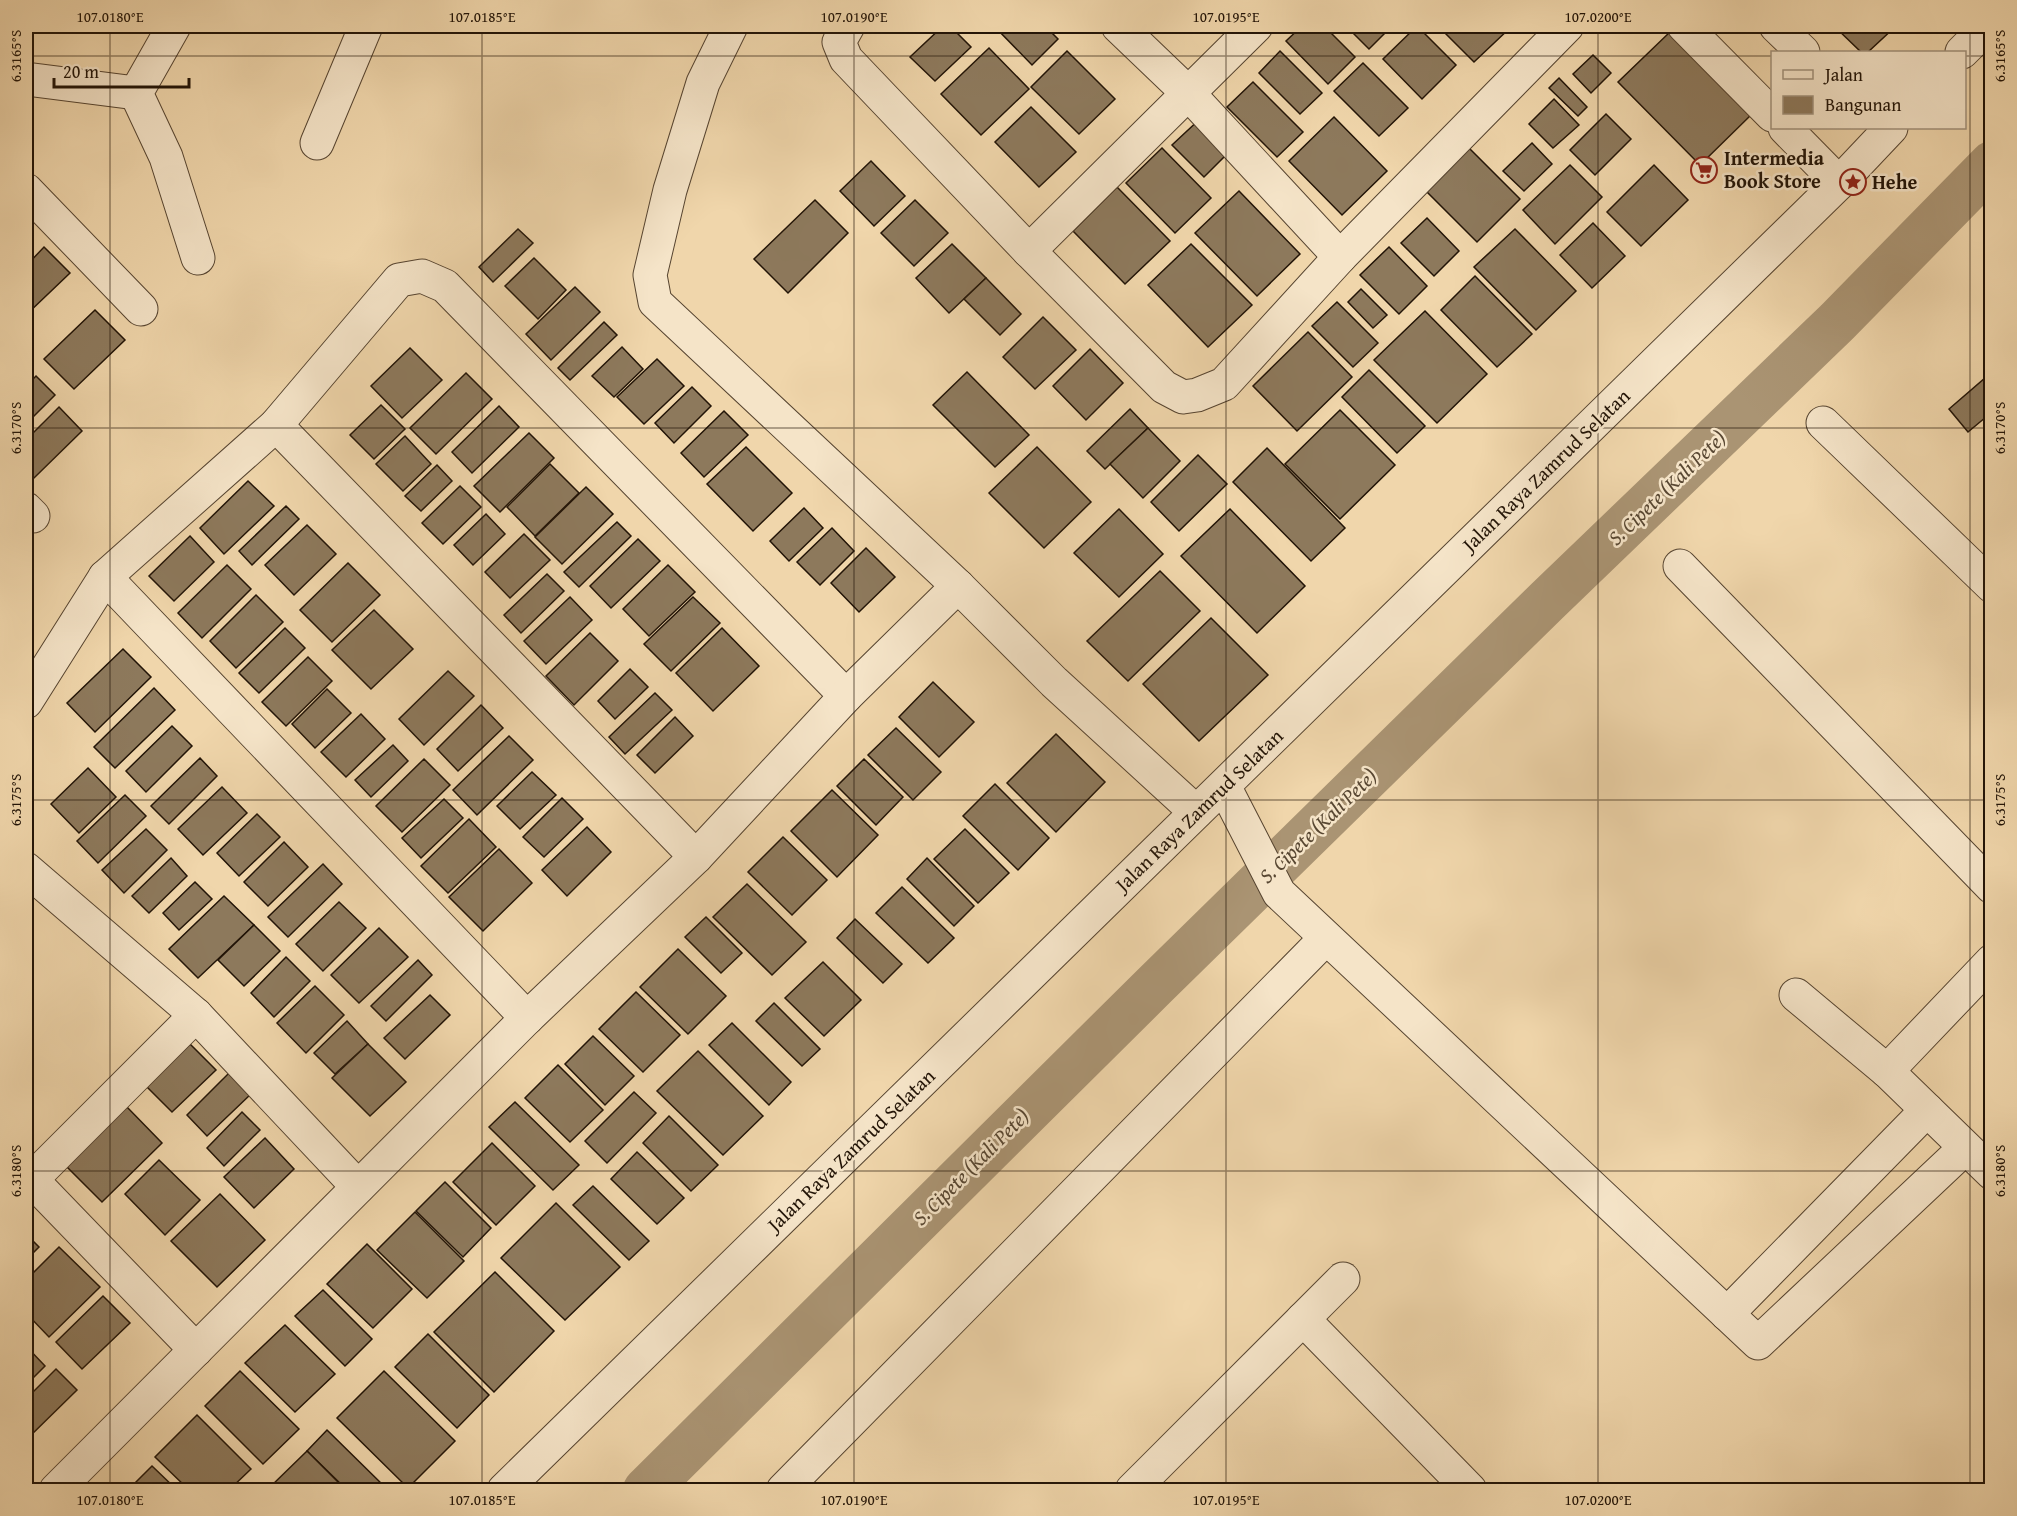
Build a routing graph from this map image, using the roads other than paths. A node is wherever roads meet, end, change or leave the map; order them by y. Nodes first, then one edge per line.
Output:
1 (174, 26) edge
2 (366, 26) edge
3 (731, 26) edge
4 (848, 26) edge
5 (1118, 26) edge
6 (1256, 26) edge
7 (1567, 26) edge
8 (1684, 26) edge
9 (1776, 26) edge
10 (1988, 26) edge
11 (1802, 51) edge
12 (1963, 51) edge
13 (26, 79) edge
14 (136, 93) junction
15 (1188, 93) junction
16 (1771, 113) edge
17 (1786, 129) edge
18 (1884, 130) edge
19 (317, 143) dead end
20 (1839, 183) junction
21 (26, 190) edge
22 (1029, 251) junction
23 (1340, 257) junction
24 (198, 258) dead end
25 (141, 309) dead end
26 (1822, 423) dead end
27 (276, 425) junction
28 (1680, 566) dead end
29 (105, 577) junction
30 (958, 586) junction
31 (1992, 586) edge
32 (846, 696) junction
33 (26, 702) edge
34 (1229, 794) junction
35 (1196, 812) junction
36 (696, 857) junction
37 (26, 869) edge
38 (1992, 886) edge
39 (1326, 938) junction
40 (1992, 961) edge
41 (1796, 994) dead end
42 (196, 1015) junction
43 (526, 1018) junction
44 (1887, 1071) junction
45 (1927, 1110) junction
46 (1965, 1148) junction
47 (1992, 1173) edge
48 (28, 1177) edge
49 (358, 1187) junction
50 (1343, 1279) dead end
51 (1727, 1314) junction
52 (1303, 1319) junction
53 (196, 1350) junction
54 (1457, 1486) edge
55 (56, 1491) edge
56 (504, 1491) edge
57 (783, 1491) edge
58 (1132, 1491) edge

1 - 14 street
2 - 19 street
3 - 30 street
4 - 22 street
5 - 15 street
6 - 15 street
7 - 23 street
8 - 16 street
9 - 11 street
10 - 12 street
13 - 14 street
14 - 24 street
15 - 22 street
15 - 23 street
17 - 20 street
18 - 20 street, Jalan Raya Zamrud Selatan
20 - 34 street, Jalan Raya Zamrud Selatan
21 - 25 street
22 - 23 street
26 - 31 street
27 - 29 street
27 - 32 street
27 - 36 street
28 - 38 street
29 - 33 street
29 - 43 street
30 - 32 street
30 - 35 street
32 - 36 street
34 - 35 street, Jalan Raya Zamrud Selatan
34 - 39 street
35 - 56 street, Jalan Raya Zamrud Selatan
36 - 43 street
37 - 42 street
39 - 51 street
39 - 57 street
40 - 44 street
41 - 44 street
42 - 48 street
42 - 49 street
43 - 49 street
44 - 45 street
45 - 46 street
45 - 51 street
46 - 47 street
46 - 51 street
48 - 53 street
49 - 53 street
50 - 52 street
52 - 54 street
52 - 58 street
53 - 55 street

